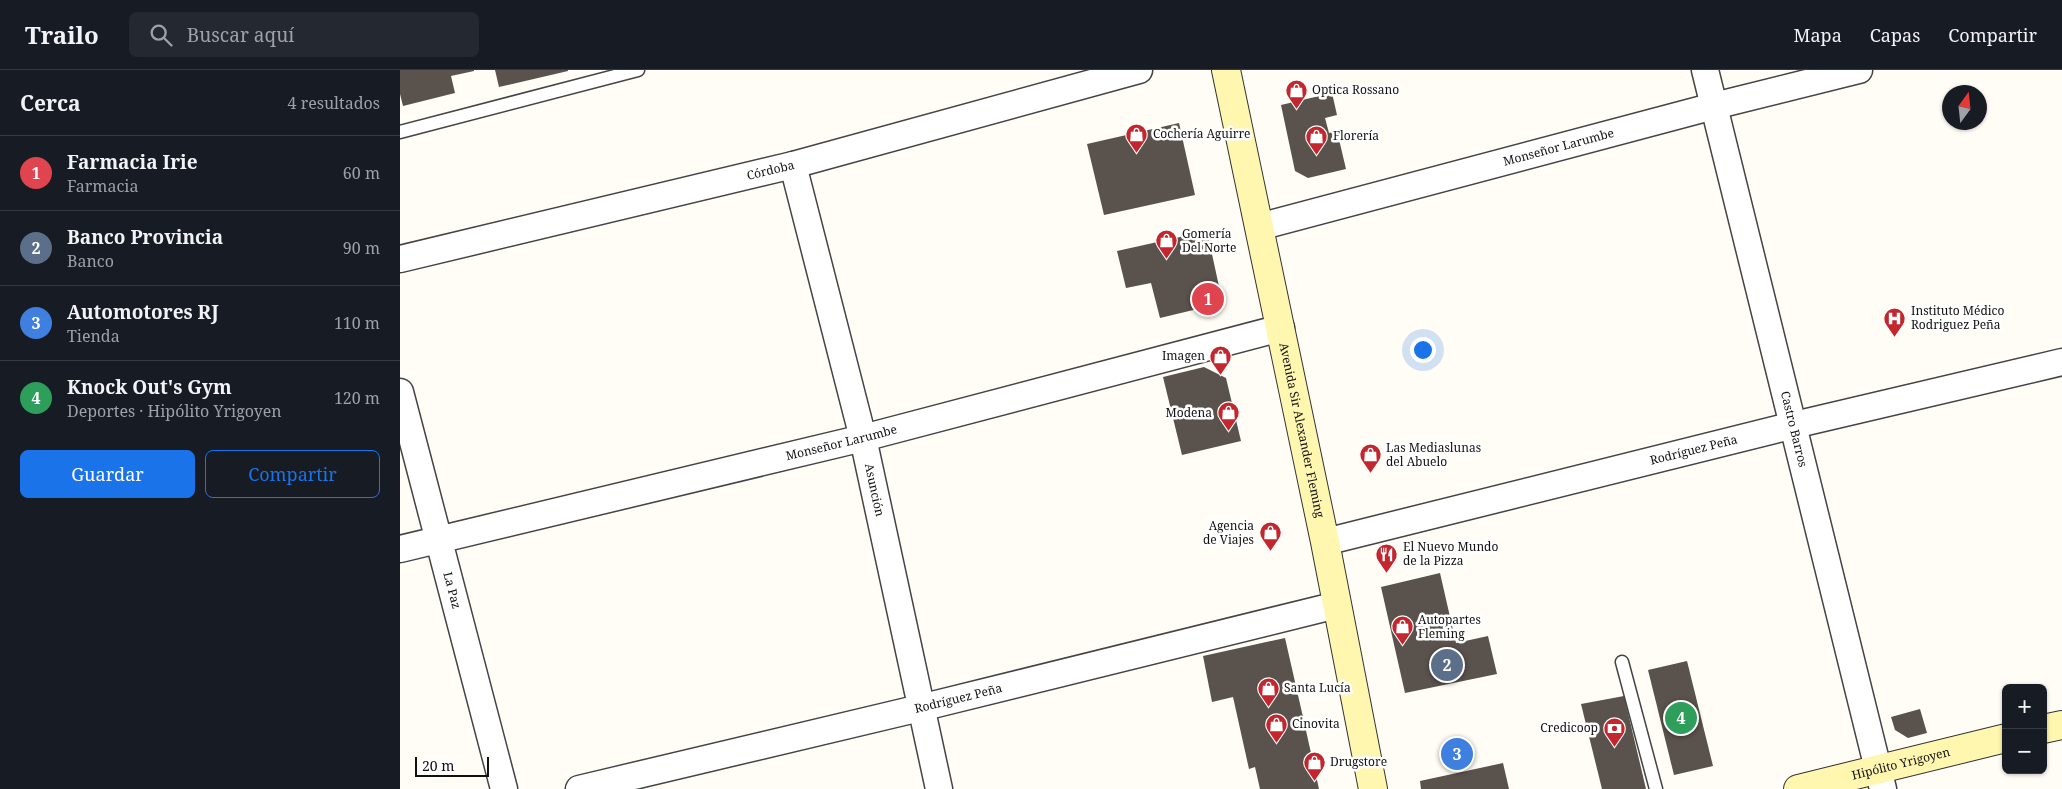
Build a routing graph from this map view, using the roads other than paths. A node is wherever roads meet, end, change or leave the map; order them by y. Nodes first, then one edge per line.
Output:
1 (638, 70) edge
2 (1139, 70) edge
3 (1226, 70) edge
4 (1706, 70) edge
5 (1859, 70) edge
6 (1714, 106) junction
7 (400, 132) edge
8 (793, 165) junction
9 (1259, 227) junction
10 (400, 259) edge
11 (1281, 328) junction
12 (2062, 362) edge
13 (400, 392) edge
14 (1794, 425) junction
15 (863, 438) junction
16 (439, 540) junction
17 (1326, 542) junction
18 (400, 549) edge
19 (1338, 604) junction
20 (1622, 662) dead end
21 (920, 708) junction
22 (2062, 725) edge
23 (2047, 728) edge
24 (2002, 739) edge
25 (1880, 779) edge
26 (504, 789) edge
27 (579, 789) edge
28 (938, 789) edge
29 (1373, 789) edge
30 (1656, 789) edge
31 (1798, 789) edge

1 - 7 lane
2 - 8 street, Córdoba
3 - 9 main road, Avenida Sir Alexander Fleming
4 - 6 street, Castro Barros
5 - 6 street, Monseñor Larumbe
6 - 9 street, Monseñor Larumbe
6 - 14 street, Castro Barros
8 - 10 street, Córdoba
8 - 15 street, Asunción
9 - 11 main road, Avenida Sir Alexander Fleming
11 - 15 street, Monseñor Larumbe
11 - 17 main road, Avenida Sir Alexander Fleming
12 - 14 street, Rodríguez Peña
13 - 16 street, La Paz
14 - 17 street, Rodríguez Peña
14 - 25 street, Castro Barros
15 - 16 street, Monseñor Larumbe
15 - 21 street, Asunción
16 - 18 street, Monseñor Larumbe
16 - 26 street, La Paz
17 - 19 main road, Avenida Sir Alexander Fleming
19 - 21 street, Rodríguez Peña
19 - 29 main road, Avenida Sir Alexander Fleming
20 - 30 lane
21 - 27 street, Rodríguez Peña
21 - 28 street, Asunción
22 - 23 main road
24 - 25 main road, Hipólito Yrigoyen
25 - 31 main road, Hipólito Yrigoyen

